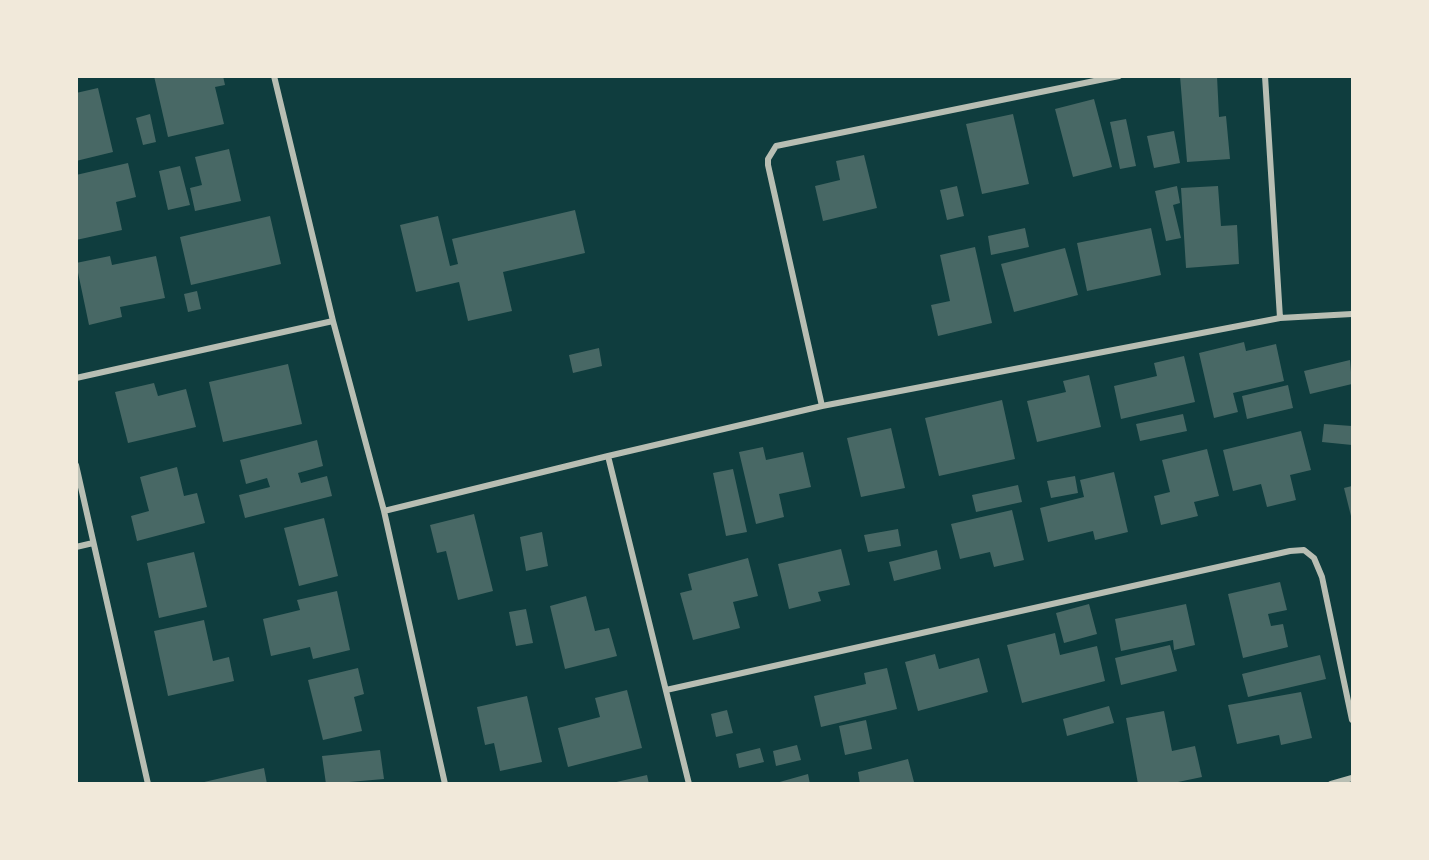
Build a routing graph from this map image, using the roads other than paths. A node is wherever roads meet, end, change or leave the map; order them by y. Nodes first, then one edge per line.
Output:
1 (274, 76) edge
2 (1119, 76) edge
3 (1265, 76) edge
4 (1353, 314) edge
5 (1280, 318) junction
6 (333, 321) junction
7 (76, 378) edge
8 (822, 406) junction
9 (608, 456) junction
10 (76, 465) edge
11 (384, 512) junction
12 (93, 543) junction
13 (76, 547) edge
14 (666, 690) junction
15 (1353, 720) edge
16 (1353, 778) edge
17 (148, 783) edge
18 (446, 783) edge
19 (689, 783) edge
20 (1331, 783) edge

1 - 6 street
2 - 8 street
3 - 5 street
4 - 5 street
5 - 8 street
6 - 7 street
6 - 11 street
8 - 9 street
9 - 11 street
9 - 14 street
10 - 12 street
11 - 18 street
12 - 13 street
12 - 17 street
14 - 15 street
14 - 19 street
16 - 20 street

